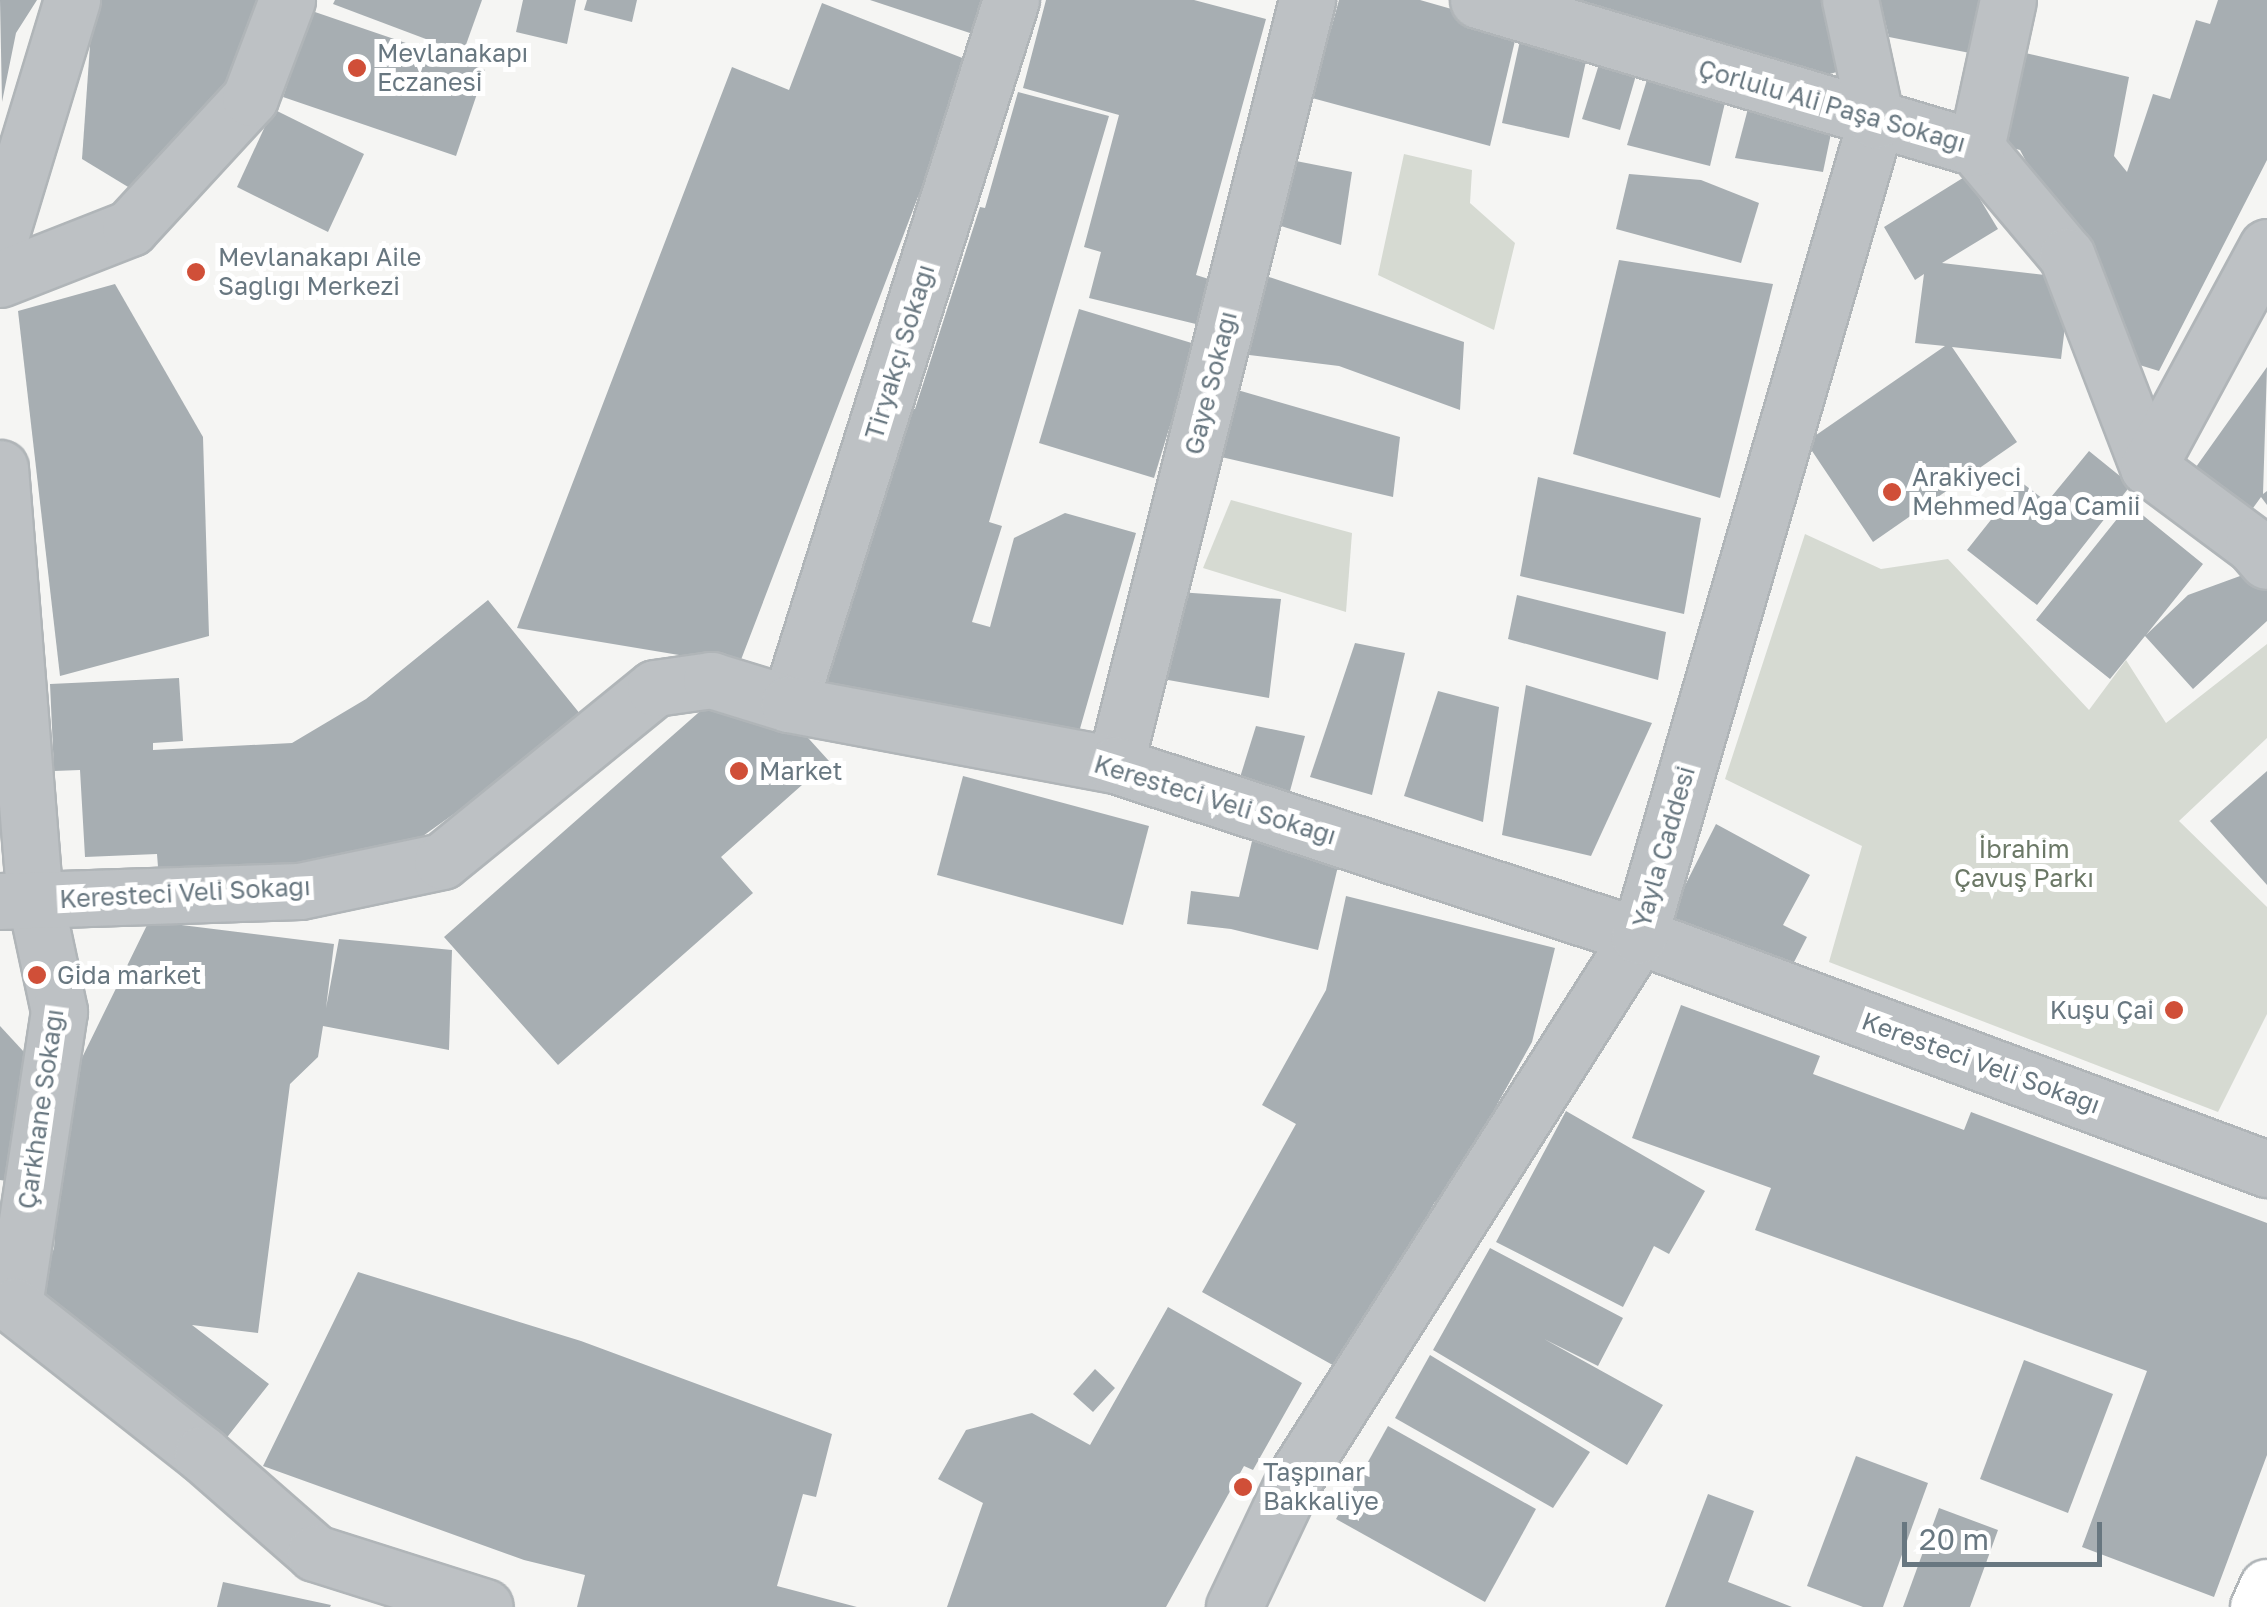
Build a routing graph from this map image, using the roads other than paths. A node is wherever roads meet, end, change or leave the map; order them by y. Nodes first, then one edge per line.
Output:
1 (72, 0) edge
2 (287, 0) edge
3 (1011, 0) edge
4 (1307, 0) edge
5 (1478, 0) edge
6 (1850, 0) edge
7 (2008, 0) edge
8 (1876, 120) junction
9 (1976, 148) junction
10 (0, 237) edge
11 (2267, 247) edge
12 (0, 279) edge
13 (2148, 467) junction
14 (0, 468) edge
15 (2267, 561) edge
16 (789, 704) junction
17 (1115, 765) junction
18 (17, 900) edge
19 (1638, 936) junction
20 (2267, 1169) edge
21 (2267, 1587) edge
22 (484, 1607) edge
23 (1234, 1607) edge
24 (2258, 1607) edge

1 - 10 street
2 - 12 street
3 - 16 street, Tiryakçı Sokağı
4 - 17 street, Gaye Sokağı
5 - 8 street, Çorlulu Ali Paşa Sokağı
6 - 8 street
7 - 9 street
8 - 9 street, Çorlulu Ali Paşa Sokağı
8 - 19 street, Yayla Caddesi
9 - 13 street, Çorlulu Ali Paşa Sokağı
11 - 13 street
13 - 15 street
14 - 18 street, Çarkhane Sokağı
16 - 17 street, Keresteci Veli Sokağı
16 - 18 street, Keresteci Veli Sokağı
17 - 19 street, Keresteci Veli Sokağı
18 - 22 street, Çarkhane Sokağı
19 - 20 street, Keresteci Veli Sokağı
19 - 23 street, Yayla Caddesi
21 - 24 street

